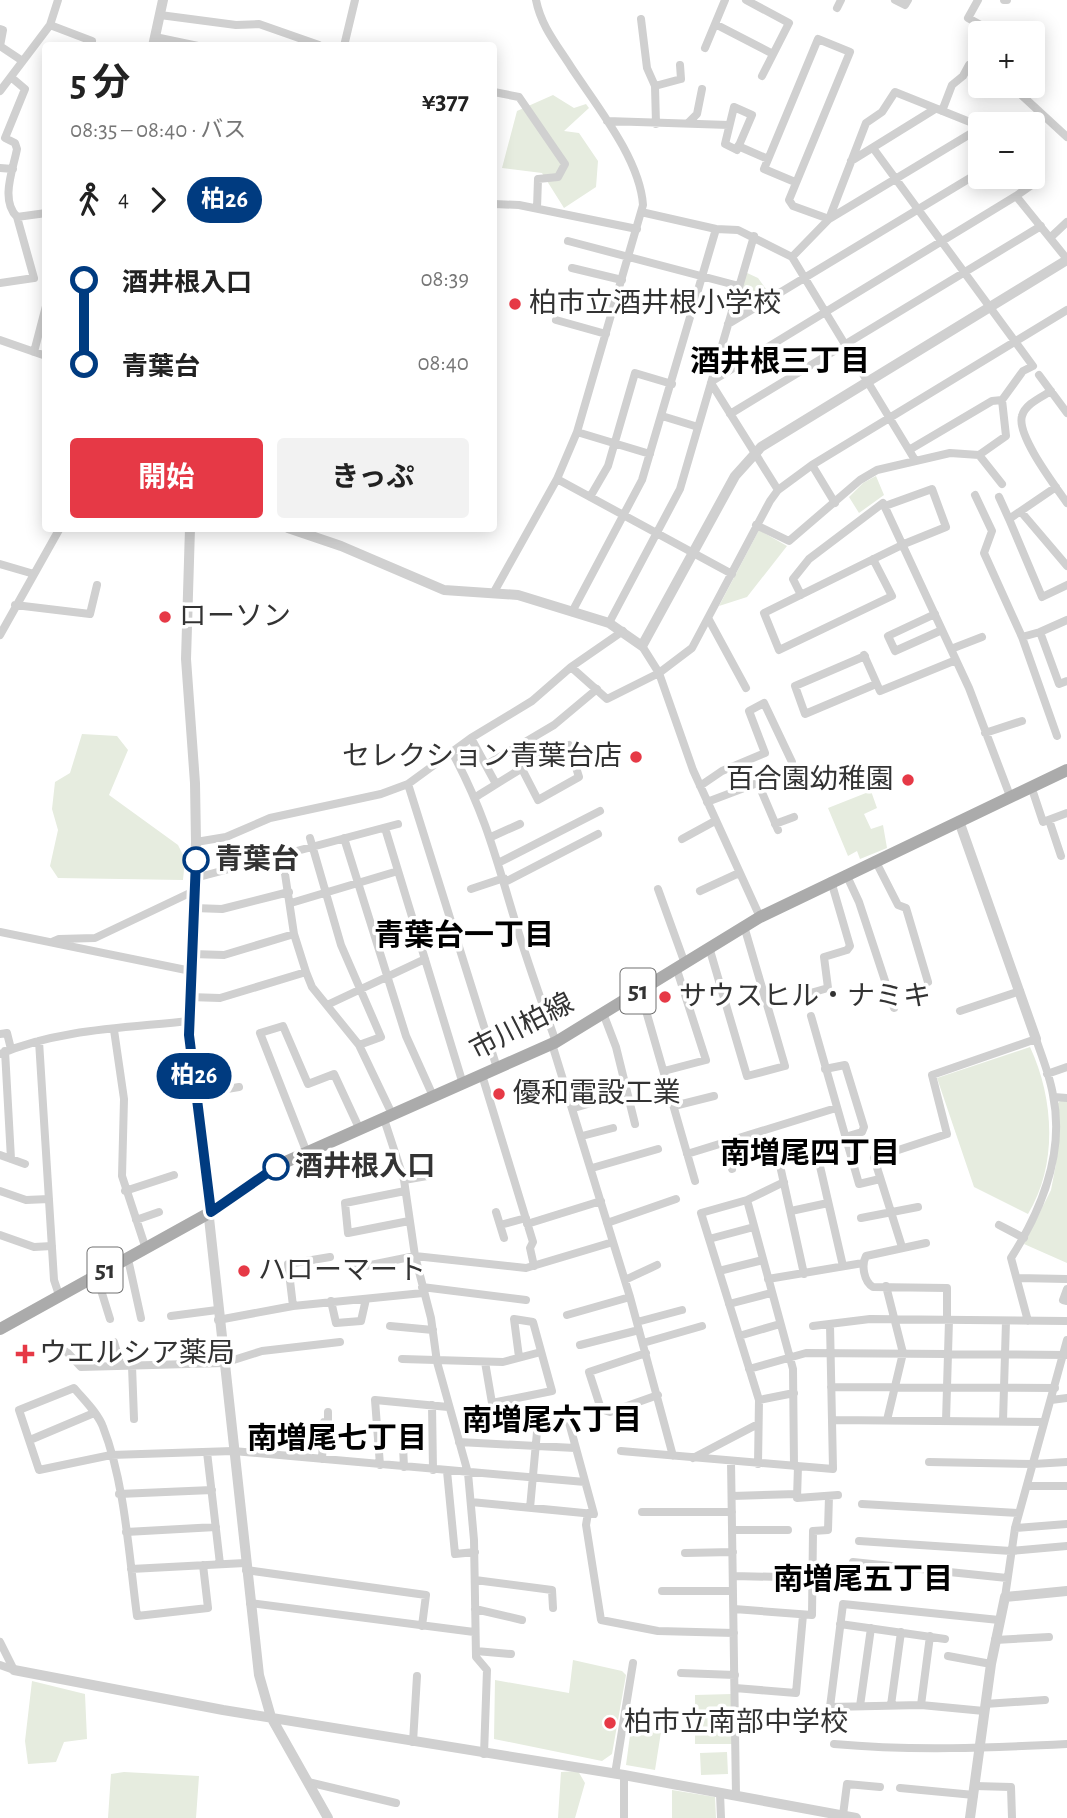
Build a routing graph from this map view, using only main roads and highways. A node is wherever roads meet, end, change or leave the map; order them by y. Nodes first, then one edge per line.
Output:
1 (1067, 770) edge
2 (0, 1329) edge

1 - 2 main road, 市川柏線 / 51

